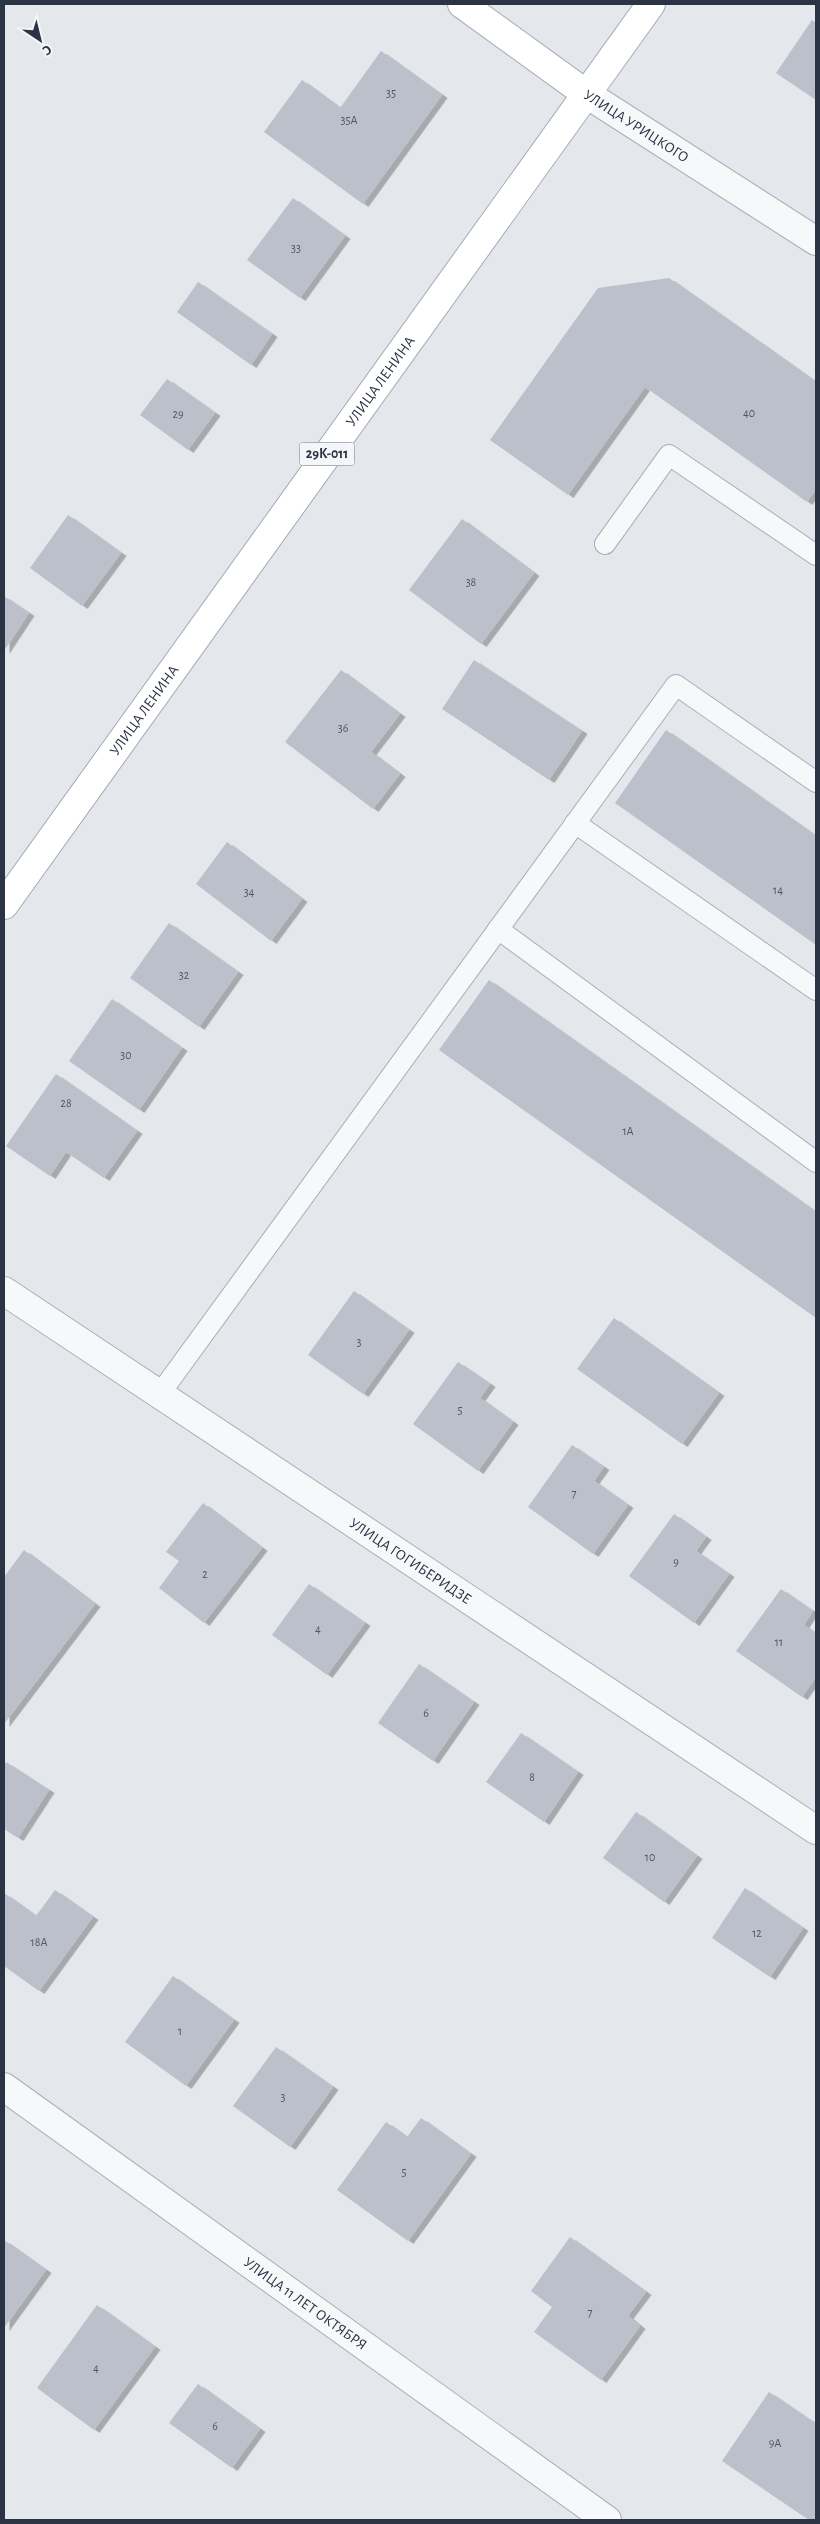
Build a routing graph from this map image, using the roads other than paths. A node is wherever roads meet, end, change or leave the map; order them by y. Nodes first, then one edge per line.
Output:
1 (462, 4) edge
2 (651, 4) edge
3 (586, 93) junction
4 (816, 241) edge
5 (606, 544) dead end
6 (816, 555) edge
7 (816, 782) edge
8 (575, 823) junction
9 (4, 905) edge
10 (498, 929) junction
11 (816, 990) edge
12 (816, 1162) edge
13 (4, 1291) edge
14 (159, 1395) junction
15 (816, 1830) edge
16 (4, 2087) edge
17 (608, 2520) edge

1 - 3 main road, УЛИЦА УРИЦКОГО
2 - 3 main road, УЛИЦА ЛЕНИНА / 29К-011
3 - 4 street, УЛИЦА УРИЦКОГО
3 - 9 main road, УЛИЦА ЛЕНИНА / 29К-011
5 - 6 lane
7 - 8 lane
8 - 10 lane
8 - 11 lane
10 - 12 lane
10 - 14 lane
13 - 14 street, УЛИЦА ГОГИБЕРИДЗЕ
14 - 15 street, УЛИЦА ГОГИБЕРИДЗЕ
16 - 17 street, УЛИЦА 11 ЛЕТ ОКТЯБРЯ

